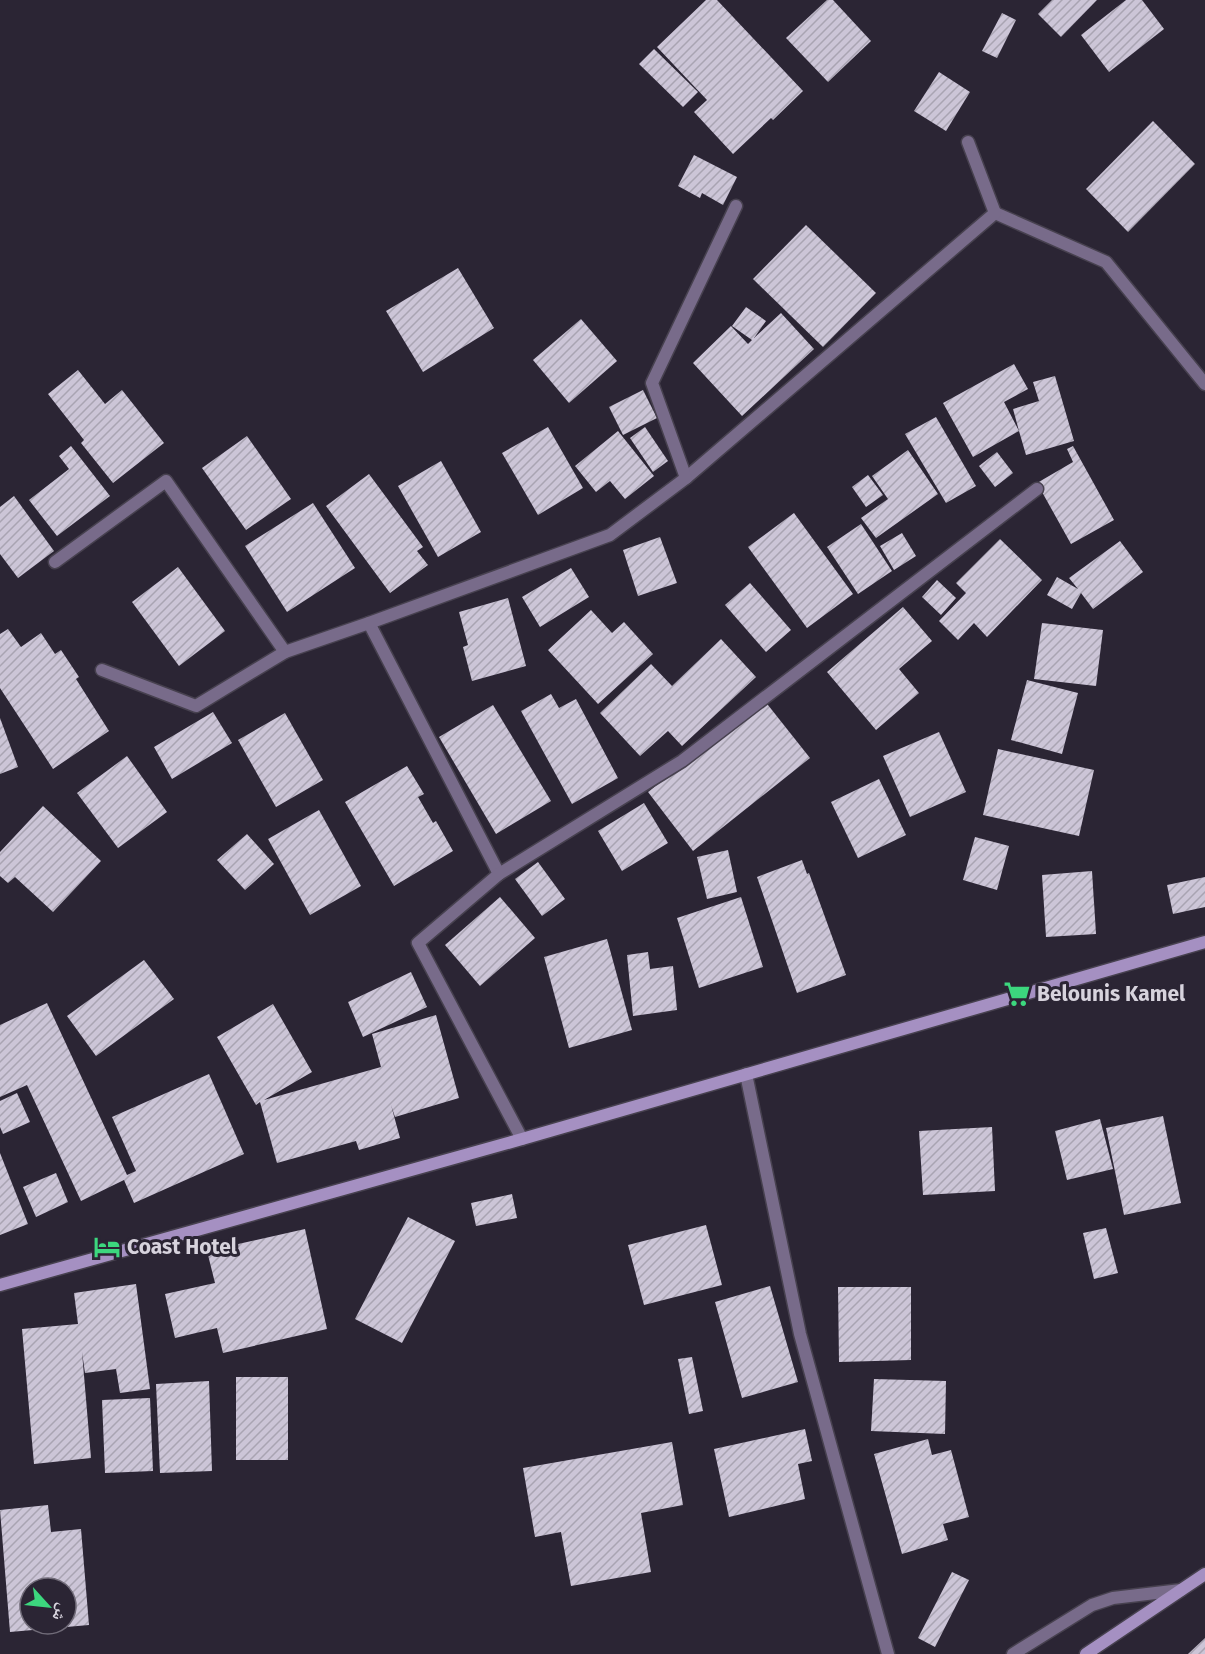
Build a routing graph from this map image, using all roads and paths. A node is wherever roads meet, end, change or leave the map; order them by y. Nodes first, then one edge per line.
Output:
1 (968, 142) dead end
2 (736, 206) dead end
3 (995, 213) junction
4 (1205, 384) edge
5 (686, 478) junction
6 (1037, 489) dead end
7 (55, 562) dead end
8 (369, 623) junction
9 (285, 652) junction
10 (102, 670) dead end
11 (499, 874) junction
12 (1205, 942) edge
13 (746, 1074) junction
14 (522, 1138) junction
15 (0, 1285) edge
16 (1205, 1574) edge
17 (1181, 1590) junction
18 (888, 1654) edge
19 (1013, 1654) edge
20 (1086, 1654) edge

1 - 3 street
2 - 5 street
3 - 4 street
3 - 5 street
5 - 8 street
6 - 11 street
7 - 9 street
8 - 9 street
8 - 11 street
9 - 10 street
11 - 14 street
12 - 13 main road
13 - 14 main road
13 - 18 street
14 - 15 main road
16 - 17 main road
17 - 19 street
17 - 20 main road

